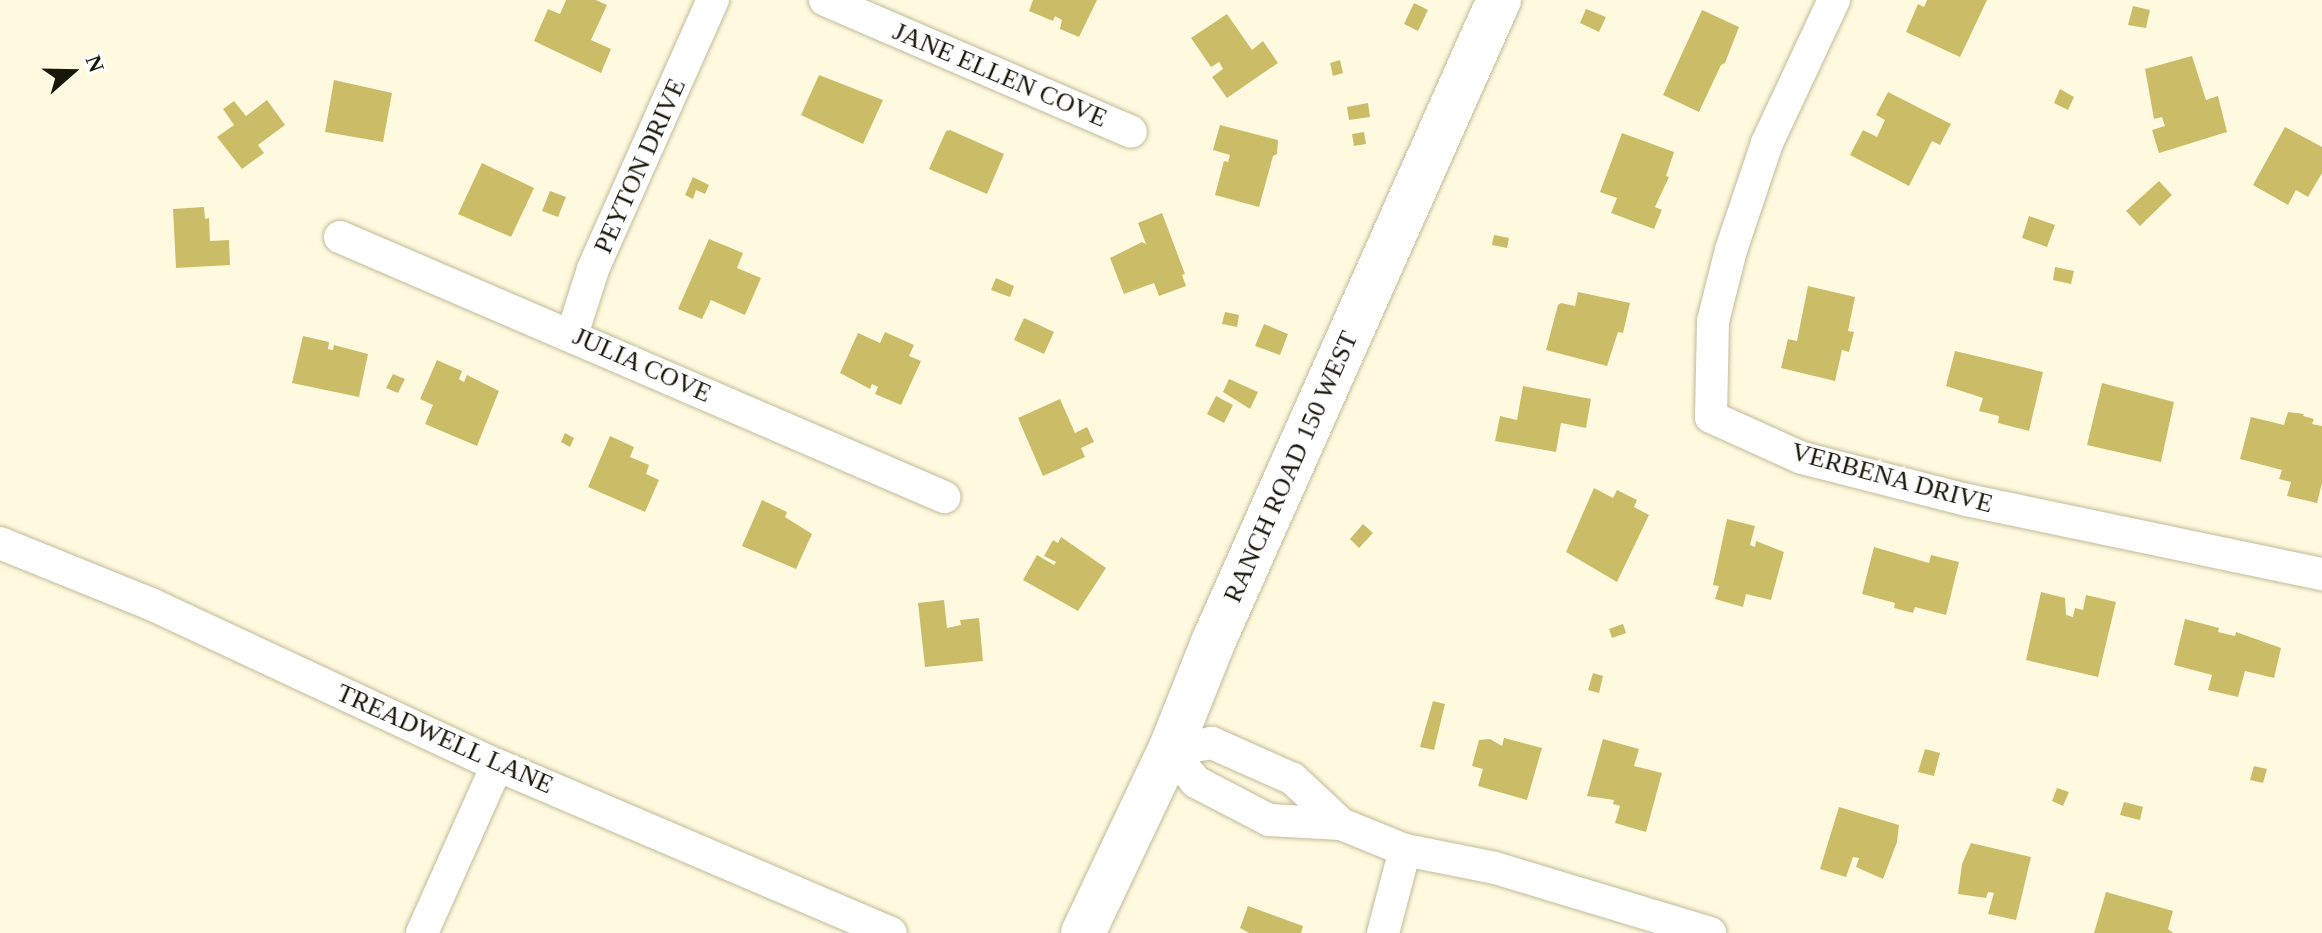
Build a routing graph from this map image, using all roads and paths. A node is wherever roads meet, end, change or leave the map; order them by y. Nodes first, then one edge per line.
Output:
1 (713, 0) edge
2 (825, 0) edge
3 (1499, 0) edge
4 (1834, 0) edge
5 (1131, 132) dead end
6 (340, 237) dead end
7 (572, 335) junction
8 (944, 497) dead end
9 (0, 543) edge
10 (2322, 574) edge
11 (1170, 750) junction
12 (497, 765) junction
13 (1341, 824) junction
14 (1405, 850) junction
15 (824, 920) edge
16 (422, 933) edge
17 (891, 933) edge
18 (1083, 933) edge
19 (1383, 933) edge
20 (1710, 933) edge

1 - 7 street, PEYTON DRIVE
2 - 5 street, JANE ELLEN COVE
3 - 11 main road, RANCH ROAD 150 WEST
4 - 10 street, VERBENA DRIVE
6 - 7 street, JULIA COVE
7 - 8 street, JULIA COVE
9 - 12 street, TREADWELL LANE
11 - 13 street
11 - 13 street
11 - 18 main road, RANCH ROAD 150 WEST
12 - 15 street, TREADWELL LANE
12 - 16 street
13 - 14 street
14 - 19 street
14 - 20 street
15 - 17 street, TREADWELL LANE

